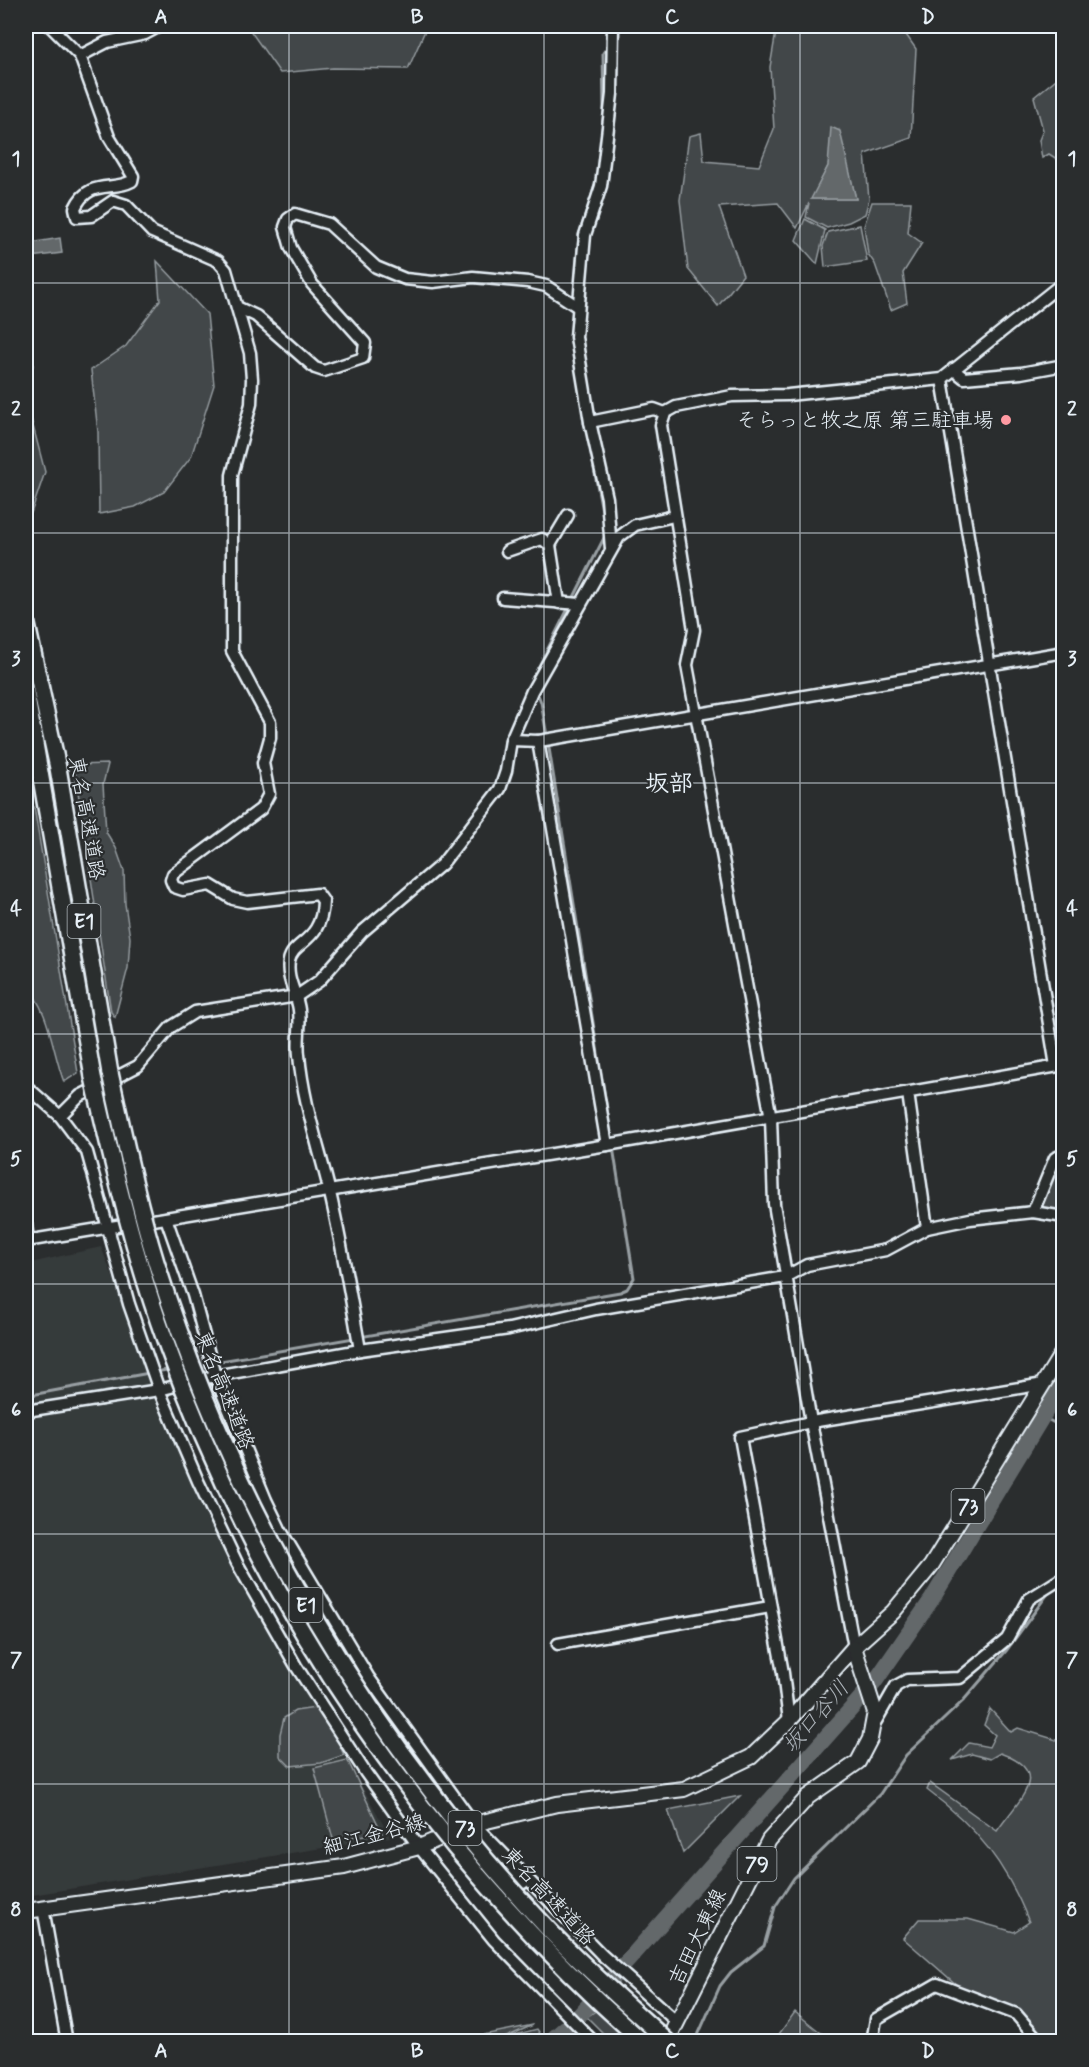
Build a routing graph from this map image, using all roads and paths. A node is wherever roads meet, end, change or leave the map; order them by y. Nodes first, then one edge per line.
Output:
1 (50, 26) edge
2 (160, 26) edge
3 (612, 28) edge
4 (80, 56) junction
5 (1064, 282) edge
6 (575, 305) junction
7 (239, 308) junction
8 (1064, 365) edge
9 (953, 369) junction
10 (942, 379) junction
11 (665, 413) junction
12 (590, 422) junction
13 (567, 515) dead end
14 (674, 516) junction
15 (550, 545) junction
16 (611, 549) junction
17 (507, 551) dead end
18 (503, 598) dead end
19 (561, 603) junction
20 (579, 604) junction
21 (26, 620) edge
22 (1064, 652) edge
23 (991, 665) junction
24 (26, 692) edge
25 (696, 713) junction
26 (511, 740) junction
27 (539, 741) junction
28 (297, 996) junction
29 (1060, 1065) edge
30 (26, 1086) edge
31 (908, 1093) junction
32 (39, 1097) junction
33 (26, 1099) edge
34 (60, 1116) junction
35 (771, 1118) junction
36 (608, 1145) junction
37 (1064, 1154) edge
38 (329, 1191) junction
39 (1033, 1212) junction
40 (1064, 1217) edge
41 (166, 1218) junction
42 (26, 1224) edge
43 (108, 1227) junction
44 (927, 1228) junction
45 (27, 1241) edge
46 (785, 1277) junction
47 (359, 1347) junction
48 (1064, 1350) edge
49 (214, 1372) junction
50 (1044, 1384) junction
51 (159, 1390) junction
52 (26, 1411) edge
53 (811, 1422) junction
54 (1064, 1577) edge
55 (770, 1607) junction
56 (558, 1644) dead end
57 (856, 1653) junction
58 (875, 1717) junction
59 (789, 1721) junction
60 (470, 1825) junction
61 (419, 1847) junction
62 (43, 1908) junction
63 (26, 1911) edge
64 (601, 1958) junction
65 (672, 2034) edge
66 (67, 2042) edge
67 (594, 2042) edge
68 (643, 2042) edge
69 (872, 2042) edge
70 (1040, 2042) edge

1 - 4 street
2 - 4 street
3 - 6 street
4 - 7 street
5 - 9 street
6 - 7 street
6 - 12 street
7 - 28 street
8 - 9 street
9 - 10 street
10 - 11 street
10 - 23 street
11 - 12 street
11 - 14 street
12 - 16 street
13 - 15 street
14 - 16 street
14 - 25 street
15 - 17 street
15 - 19 street
16 - 20 street
18 - 19 street
19 - 20 street
20 - 26 street
21 - 65 highway, 東名高速道路 / E1, bridge
22 - 23 street
23 - 25 street
23 - 29 street
24 - 68 highway, 東名高速道路 / E1, bridge
25 - 27 street
25 - 35 street
26 - 27 street
26 - 28 street
27 - 36 street
28 - 34 street
28 - 38 street
29 - 31 street
30 - 32 street
31 - 35 street
31 - 44 street
32 - 33 street
32 - 34 street
34 - 43 street
35 - 36 street
35 - 46 street
36 - 38 street
37 - 39 street
38 - 41 street
38 - 47 street
39 - 40 street
39 - 44 street
41 - 43 street
41 - 49 street
42 - 45 street
43 - 45 street
43 - 51 street
44 - 46 street
46 - 47 street
46 - 53 street
47 - 49 street
48 - 50 main road, 73
49 - 51 street
49 - 60 street
50 - 53 street
50 - 57 main road, 73
51 - 52 street
51 - 61 street
53 - 55 street
53 - 57 street
54 - 58 street
55 - 56 street
55 - 59 street
57 - 58 main road
57 - 59 main road, 細江金谷線 / 73
58 - 65 main road, 吉田大東線 / 79
59 - 60 main road, 細江金谷線 / 73
60 - 61 main road, 細江金谷線 / 73
60 - 64 street
61 - 62 main road, 細江金谷線 / 73
61 - 67 street
62 - 63 main road, 細江金谷線 / 73
62 - 66 street
64 - 65 street
64 - 65 street
69 - 70 street

